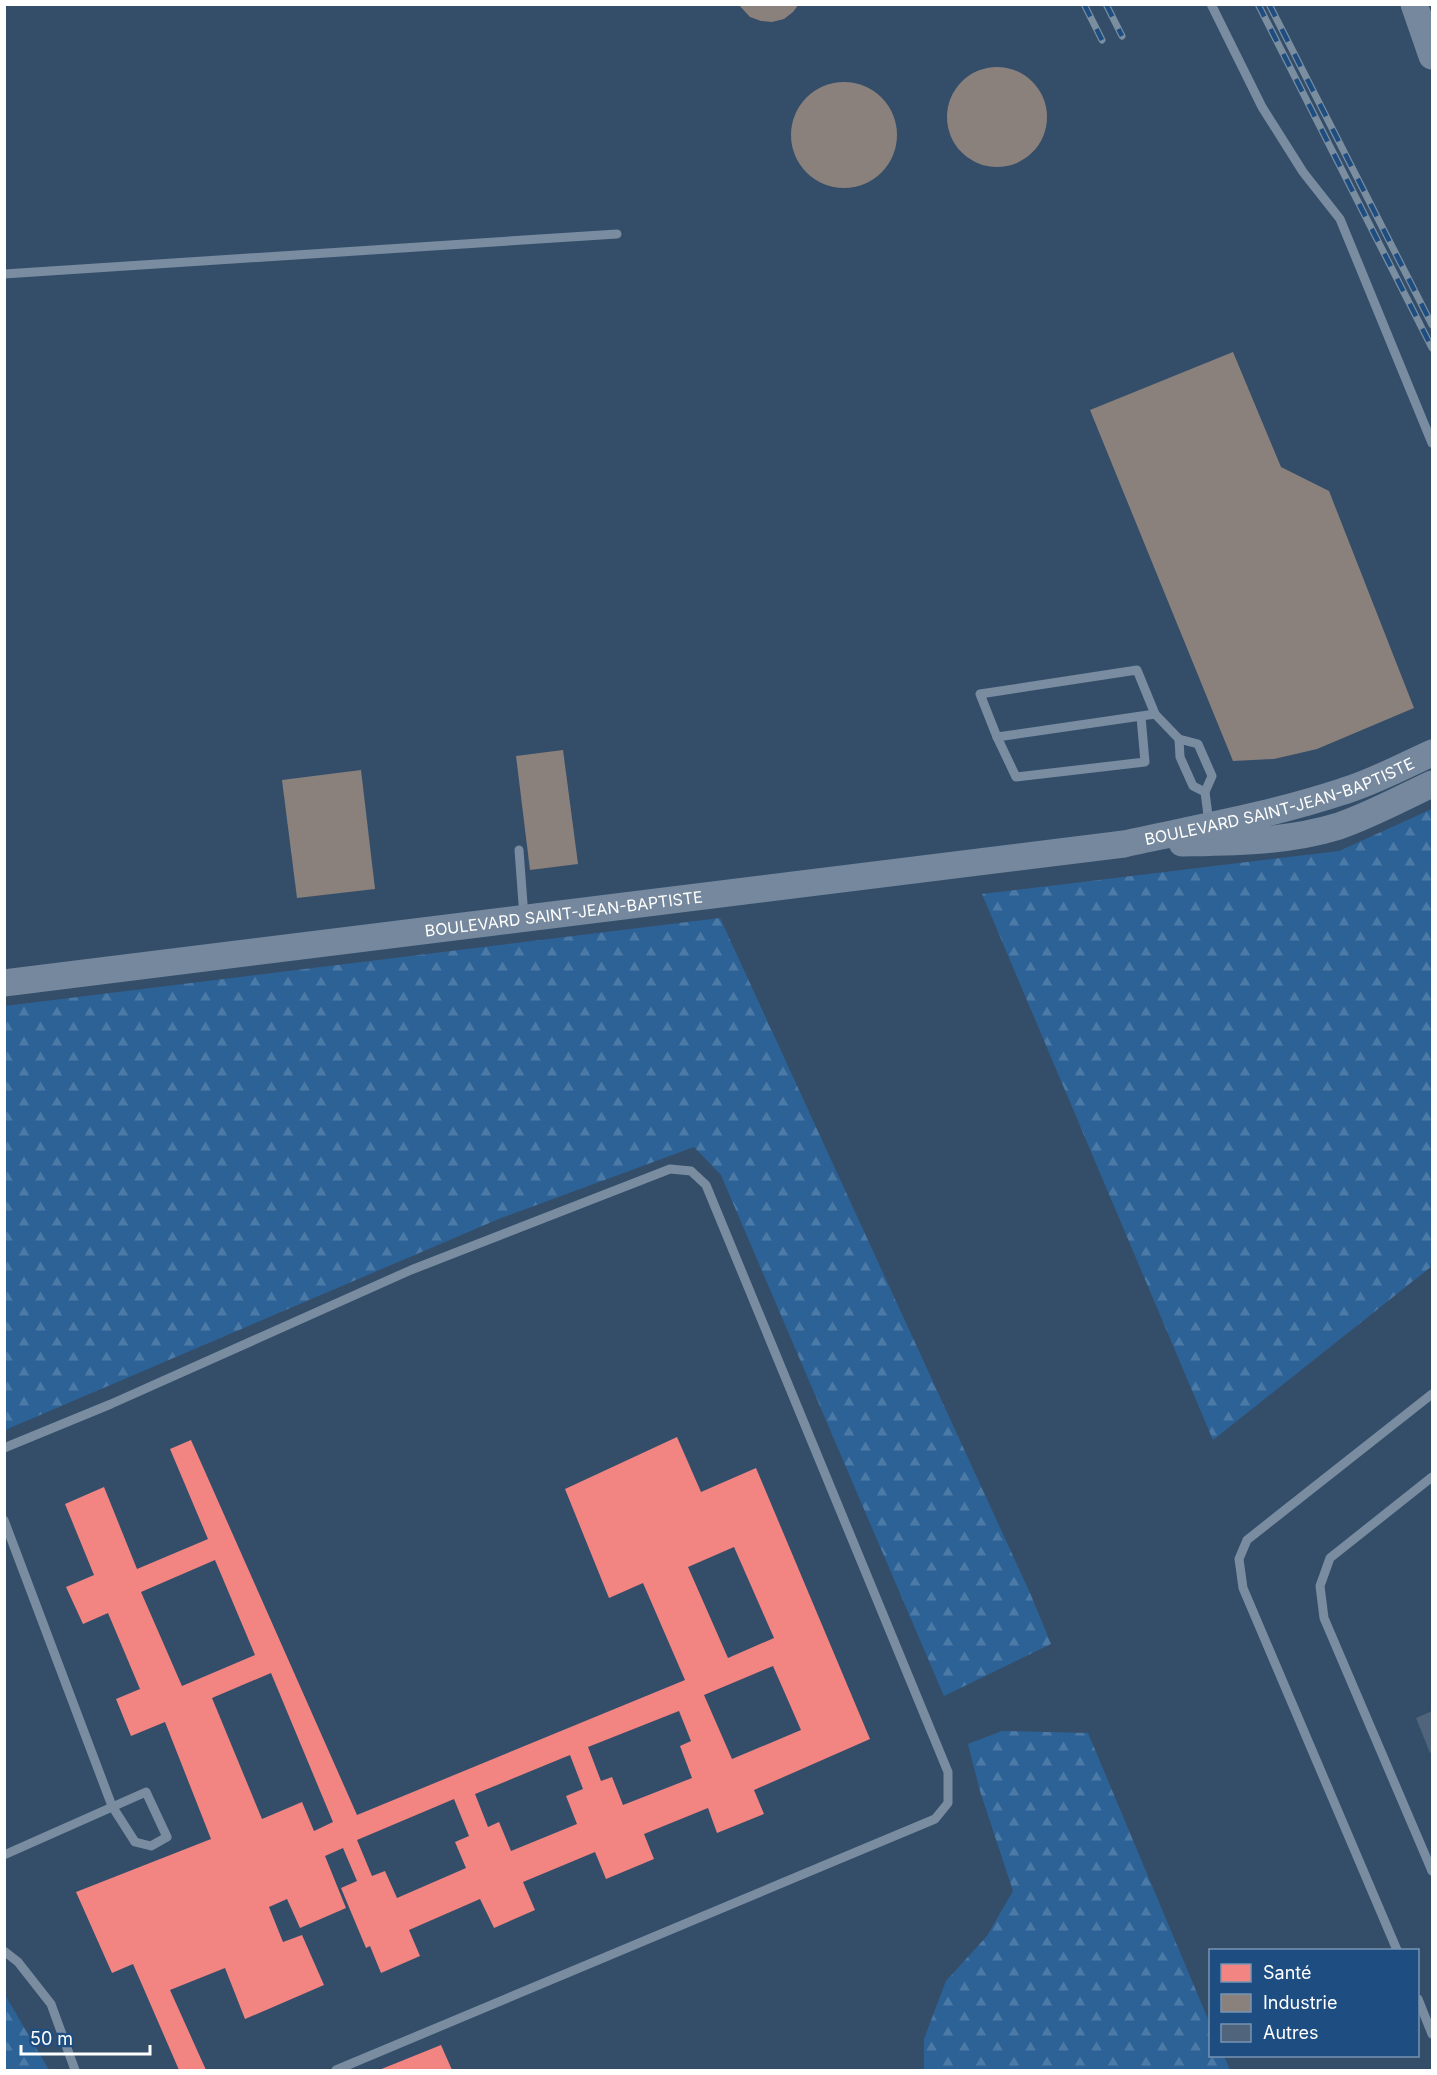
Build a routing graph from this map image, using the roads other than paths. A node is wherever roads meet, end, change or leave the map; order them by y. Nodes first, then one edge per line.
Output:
1 (1211, 4) edge
2 (1414, 4) edge
3 (1432, 57) edge
4 (617, 234) dead end
5 (4, 274) edge
6 (1432, 443) edge
7 (1155, 714) junction
8 (1141, 717) junction
9 (997, 737) junction
10 (1179, 739) junction
11 (1432, 753) edge
12 (1432, 784) edge
13 (1205, 792) junction
14 (1209, 825) junction
15 (1124, 844) junction
16 (519, 850) dead end
17 (524, 918) junction
18 (4, 983) edge
19 (1432, 1394) edge
20 (4, 1448) edge
21 (1432, 1477) edge
22 (4, 1520) edge
23 (112, 1806) junction
24 (4, 1855) edge
25 (1432, 1871) edge
26 (1397, 1949) edge
27 (4, 1951) edge
28 (1419, 2002) edge
29 (1432, 2034) edge
30 (75, 2070) edge
31 (336, 2070) edge

1 - 6 lane
2 - 3 main road
4 - 5 lane
7 - 8 lane
7 - 9 lane
7 - 10 lane
8 - 9 lane
8 - 9 lane
10 - 13 lane
10 - 13 lane
11 - 14 main road, BOULEVARD SAINT-JEAN-BAPTISTE
12 - 15 main road, BOULEVARD SAINT-JEAN-BAPTISTE
13 - 14 lane
14 - 15 main road, BOULEVARD SAINT-JEAN-BAPTISTE
15 - 17 main road, BOULEVARD SAINT-JEAN-BAPTISTE
16 - 17 lane
17 - 18 main road, BOULEVARD SAINT-JEAN-BAPTISTE
19 - 26 lane
20 - 31 lane
21 - 25 lane
22 - 23 lane
23 - 23 lane
23 - 24 lane
27 - 30 lane
28 - 29 lane

